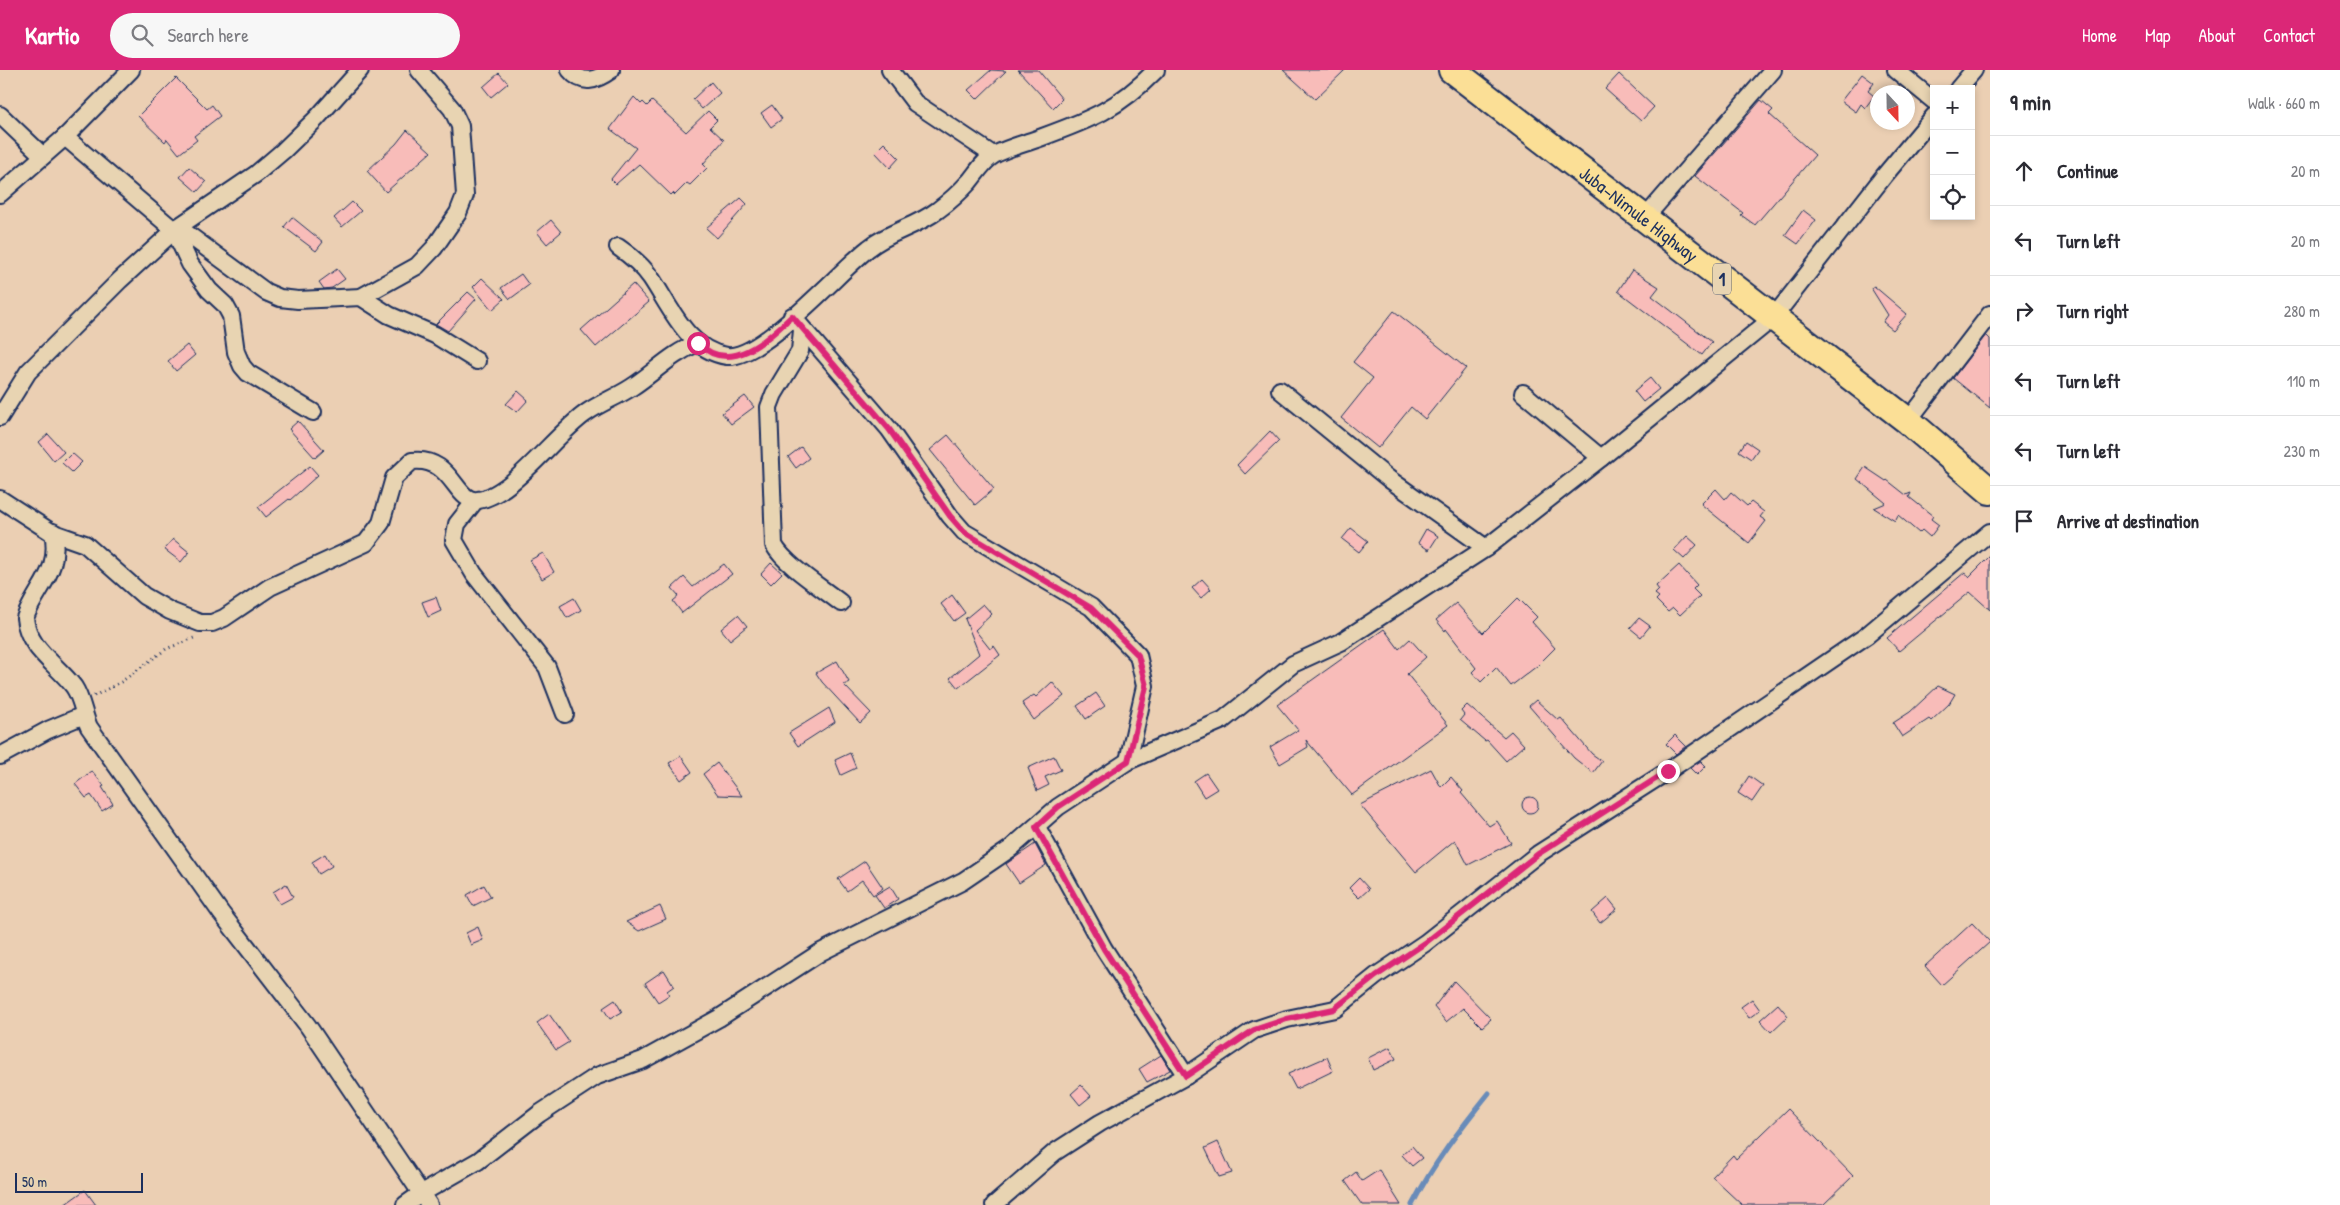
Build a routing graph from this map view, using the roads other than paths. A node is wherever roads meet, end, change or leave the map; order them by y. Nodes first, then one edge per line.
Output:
1 (132, 70) edge
2 (360, 70) edge
3 (419, 70) edge
4 (570, 70) edge
5 (611, 70) edge
6 (890, 70) edge
7 (1156, 70) edge
8 (1452, 70) edge
9 (1773, 70) edge
10 (1896, 70) edge
11 (1974, 70) edge
12 (1961, 85) edge
13 (1930, 98) edge
14 (0, 115) edge
15 (1930, 121) edge
16 (65, 137) junction
17 (993, 155) junction
18 (43, 156) junction
19 (0, 194) edge
20 (1644, 219) junction
21 (176, 228) junction
22 (618, 247) dead end
23 (361, 297) junction
24 (1990, 314) edge
25 (792, 316) junction
26 (1773, 318) junction
27 (802, 330) junction
28 (698, 343) junction
29 (477, 361) dead end
30 (1280, 390) dead end
31 (1523, 393) dead end
32 (313, 412) dead end
33 (0, 417) edge
34 (1908, 421) junction
35 (1601, 458) junction
36 (1990, 491) edge
37 (0, 499) edge
38 (475, 501) junction
39 (53, 532) junction
40 (1990, 532) edge
41 (1486, 548) junction
42 (841, 603) dead end
43 (565, 714) dead end
44 (84, 715) junction
45 (0, 756) edge
46 (1128, 761) junction
47 (1036, 827) junction
48 (1186, 1076) junction
49 (426, 1199) edge
50 (405, 1205) edge
51 (994, 1205) edge

1 - 16 street
2 - 21 street
3 - 23 street
4 - 5 street
6 - 17 street
7 - 17 street
8 - 20 main road, Juba–Nimule Highway / 1
9 - 20 street
10 - 13 street
11 - 12 street
14 - 18 street
15 - 26 street
16 - 18 street
16 - 21 street
17 - 25 street
18 - 19 street
20 - 26 main road, Juba–Nimule Highway / 1
21 - 23 street
21 - 32 street
21 - 33 street
22 - 28 street
23 - 29 street
24 - 34 street
25 - 27 street
25 - 28 street
26 - 34 main road, Juba–Nimule Highway / 1
26 - 35 street
27 - 42 street
27 - 46 street
28 - 38 street
30 - 41 street
31 - 35 street
34 - 36 main road, Juba–Nimule Highway / 1
35 - 41 street
37 - 39 street
38 - 39 street
38 - 43 street
39 - 44 street
40 - 48 street
41 - 46 street
44 - 45 street
44 - 49 street
46 - 47 street
47 - 48 street
47 - 49 street
48 - 51 street
49 - 50 street

